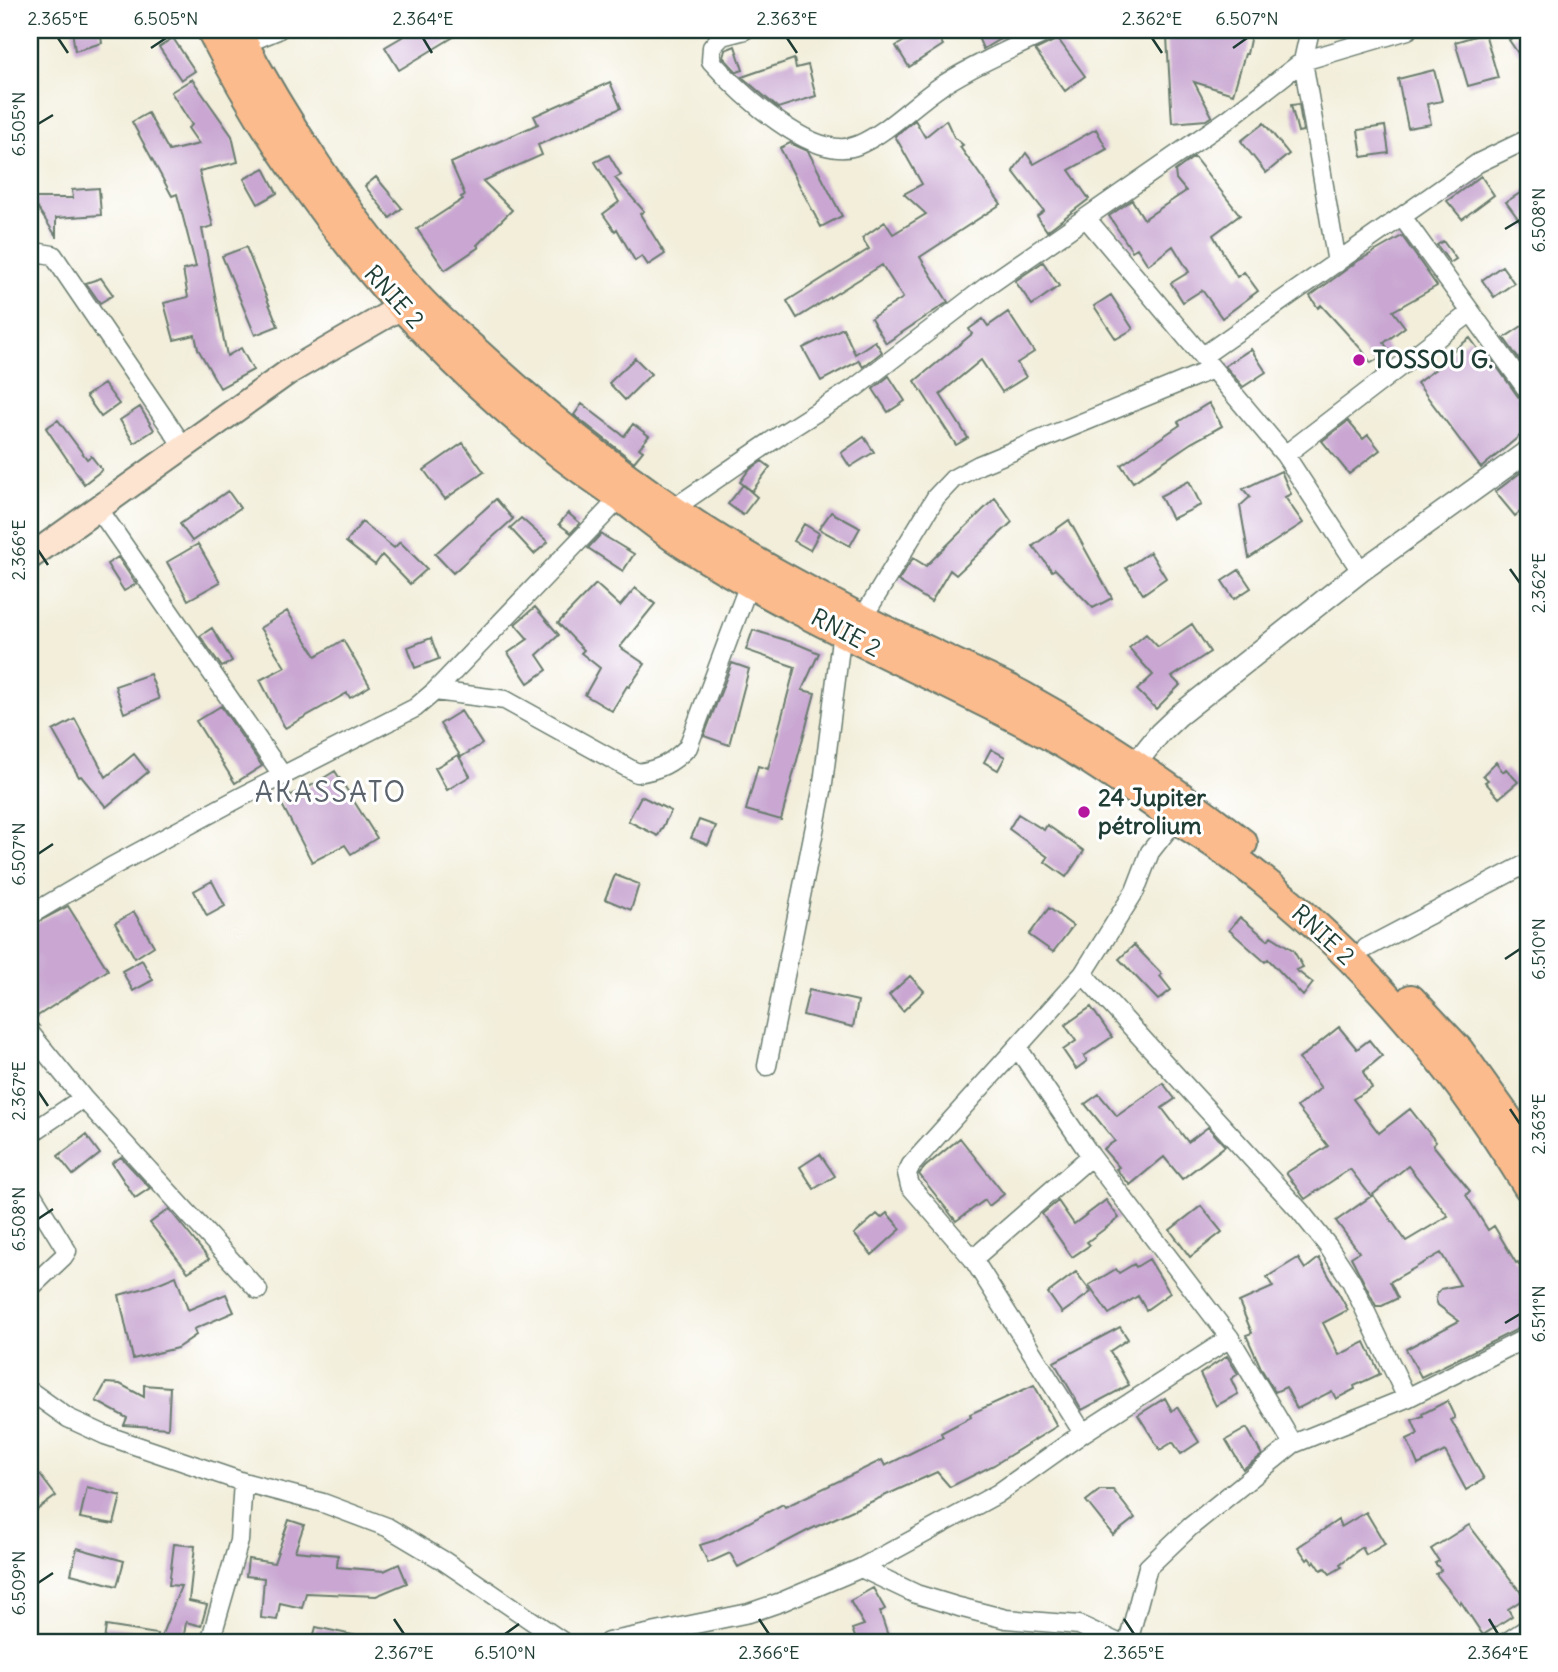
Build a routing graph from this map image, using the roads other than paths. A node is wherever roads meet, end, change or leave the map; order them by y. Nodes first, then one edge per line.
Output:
1 (211, 30) edge
2 (278, 30) edge
3 (746, 30) edge
4 (1051, 30) edge
5 (1310, 30) edge
6 (1408, 30) edge
7 (721, 33) edge
8 (240, 37) edge
9 (1303, 61) junction
10 (1528, 139) edge
11 (1086, 218) junction
12 (1404, 218) junction
13 (30, 256) edge
14 (1337, 263) junction
15 (401, 307) junction
16 (1471, 312) junction
17 (1208, 363) junction
18 (1528, 391) edge
19 (183, 446) junction
20 (1528, 452) edge
21 (1285, 454) junction
22 (620, 498) junction
23 (98, 508) junction
24 (674, 508) junction
25 (30, 557) edge
26 (1361, 571) junction
27 (749, 584) junction
28 (852, 625) junction
29 (435, 691) junction
30 (1129, 772) junction
31 (284, 776) junction
32 (1176, 819) junction
33 (1528, 863) edge
34 (30, 915) edge
35 (1366, 948) junction
36 (1083, 974) junction
37 (30, 1033) edge
38 (1017, 1047) junction
39 (767, 1066) dead end
40 (83, 1098) junction
41 (30, 1135) edge
42 (1528, 1147) edge
43 (1091, 1156) junction
44 (1528, 1187) edge
45 (30, 1191) edge
46 (973, 1259) junction
47 (30, 1288) edge
48 (258, 1290) dead end
49 (1528, 1337) edge
50 (1230, 1338) junction
51 (30, 1391) edge
52 (1407, 1398) junction
53 (1083, 1433) junction
54 (1293, 1444) junction
55 (243, 1482) junction
56 (862, 1568) junction
57 (1528, 1628) edge
58 (210, 1642) edge
59 (563, 1642) edge
60 (608, 1642) edge
61 (1116, 1642) edge
62 (1128, 1642) edge
63 (1507, 1642) edge

1 - 15 highway, RNIE 2 / RNIE 2
2 - 8 street
3 - 7 street
4 - 7 street
5 - 9 street
6 - 9 street
8 - 24 highway, RNIE 2 / RNIE 2
9 - 11 street
9 - 14 street
10 - 12 street
11 - 17 street
11 - 24 street
12 - 14 street
12 - 16 street
13 - 19 street
14 - 17 street
15 - 19 main road
15 - 22 highway, RNIE 2 / RNIE 2
16 - 18 street
16 - 21 street
17 - 21 street
17 - 28 street
19 - 23 main road
20 - 26 street
21 - 26 street
22 - 27 highway, RNIE 2 / RNIE 2
22 - 29 street
23 - 25 main road
23 - 31 street
24 - 28 highway, RNIE 2 / RNIE 2
26 - 30 street
27 - 28 highway, RNIE 2 / RNIE 2
27 - 29 street
28 - 30 highway, RNIE 2 / RNIE 2
28 - 39 street
29 - 31 street
30 - 32 highway, RNIE 2 / RNIE 2
30 - 35 highway, RNIE 2 / RNIE 2
31 - 34 street
32 - 36 street
32 - 44 highway, RNIE 2 / RNIE 2
33 - 35 street
35 - 42 highway, RNIE 2 / RNIE 2
36 - 38 street
36 - 52 street
37 - 40 street
38 - 43 street
38 - 46 street
40 - 41 street
40 - 48 street
43 - 46 street
43 - 50 street
45 - 47 street
46 - 53 street
49 - 52 street
50 - 53 street
50 - 54 street
51 - 55 street
52 - 54 street
53 - 56 street
54 - 62 street
55 - 58 street
55 - 59 street
56 - 60 street
56 - 61 street
57 - 63 street

